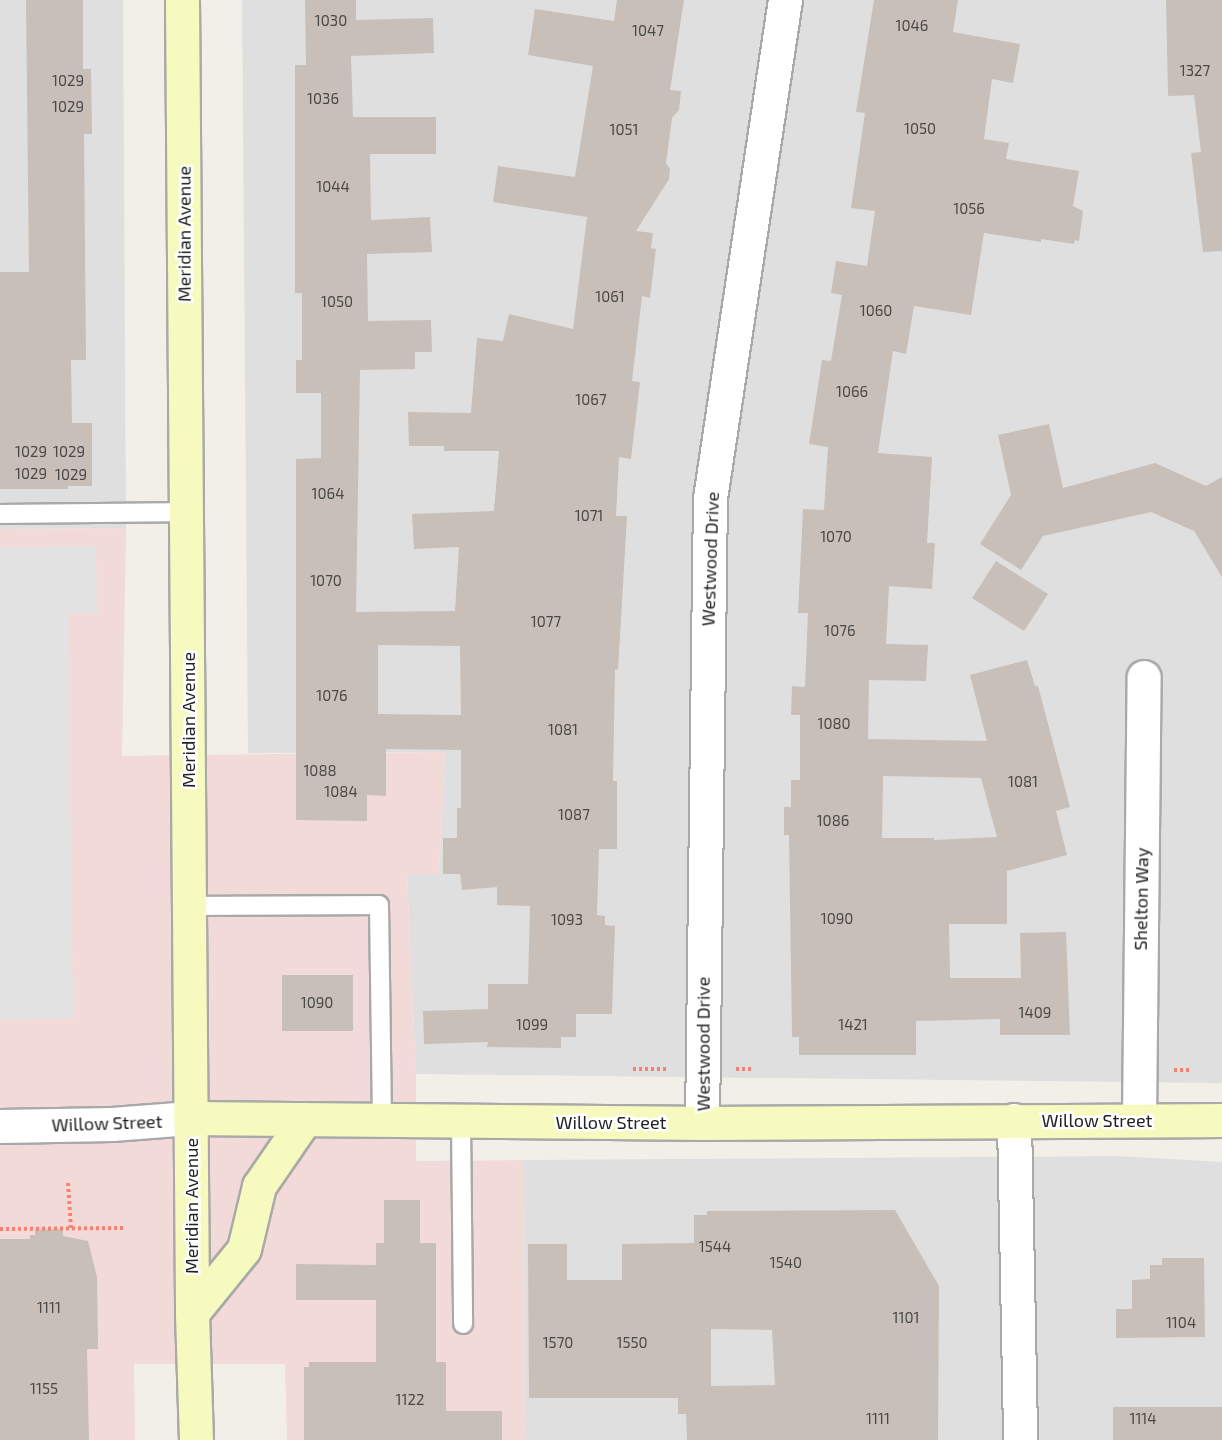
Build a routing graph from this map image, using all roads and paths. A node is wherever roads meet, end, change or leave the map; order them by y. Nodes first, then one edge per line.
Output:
1 (182, 0) edge
2 (785, 0) edge
3 (186, 512) junction
4 (0, 514) edge
5 (1144, 677) dead end
6 (189, 906) junction
7 (190, 1118) junction
8 (305, 1119) junction
9 (382, 1119) junction
10 (1014, 1120) junction
11 (1139, 1120) junction
12 (1222, 1120) edge
13 (461, 1121) junction
14 (702, 1123) junction
15 (0, 1126) edge
16 (68, 1183) dead end
17 (71, 1228) junction
18 (124, 1228) dead end
19 (0, 1229) edge
20 (192, 1313) junction
21 (462, 1324) dead end
22 (196, 1440) edge
23 (1020, 1440) edge

1 - 3 main road, Meridian Avenue
2 - 14 street, Westwood Drive
3 - 4 lane
3 - 6 main road, Meridian Avenue
5 - 11 street, Shelton Way
6 - 7 main road, Meridian Avenue
6 - 9 lane
7 - 8 main road, Willow Street
7 - 15 street, Willow Street
7 - 20 main road, Meridian Avenue
8 - 9 main road, Willow Street
8 - 20 main road
9 - 13 main road, Willow Street
10 - 11 main road, Willow Street
10 - 14 main road, Willow Street
10 - 23 street
11 - 12 main road, Willow Street
13 - 14 main road, Willow Street
13 - 21 lane
16 - 17 path
17 - 18 path
17 - 19 path
20 - 22 main road, Meridian Avenue

